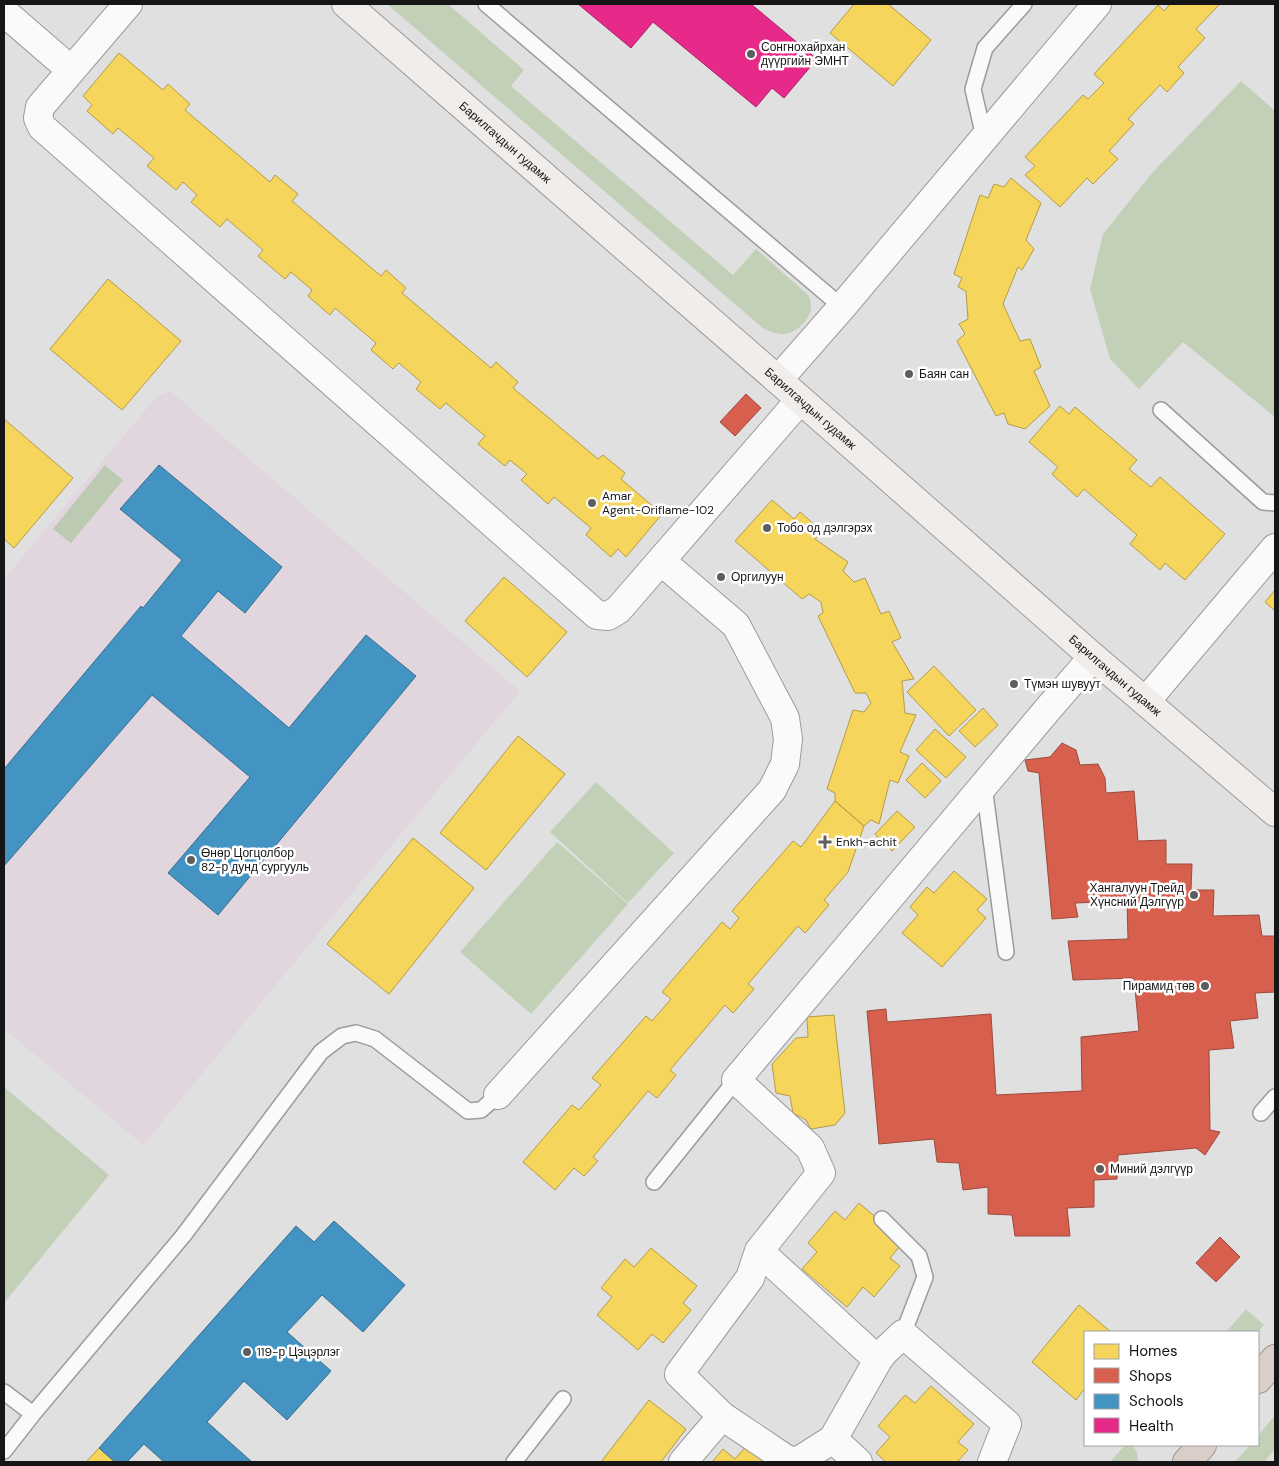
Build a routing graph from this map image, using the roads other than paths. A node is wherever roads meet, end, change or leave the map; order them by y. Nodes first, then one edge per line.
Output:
1 (128, 4) edge
2 (346, 4) edge
3 (486, 4) edge
4 (1024, 4) edge
5 (1097, 4) edge
6 (4, 12) edge
7 (71, 70) junction
8 (984, 137) junction
9 (842, 307) junction
10 (778, 380) junction
11 (800, 400) junction
12 (1161, 410) dead end
13 (1275, 503) edge
14 (1275, 548) edge
15 (661, 561) junction
16 (1093, 658) junction
17 (1146, 701) junction
18 (984, 786) junction
19 (1275, 812) edge
20 (1006, 952) dead end
21 (736, 1080) junction
22 (498, 1095) joint
23 (1275, 1097) edge
24 (1261, 1113) dead end
25 (654, 1182) dead end
26 (882, 1219) dead end
27 (758, 1251) junction
28 (903, 1334) junction
29 (1275, 1359) edge
30 (878, 1360) junction
31 (1259, 1378) edge
32 (4, 1392) edge
33 (563, 1399) dead end
34 (33, 1414) junction
35 (722, 1416) junction
36 (833, 1439) junction
37 (1201, 1446) edge
38 (4, 1451) edge
39 (514, 1462) edge
40 (683, 1462) edge
41 (858, 1462) edge
42 (992, 1462) edge
43 (1188, 1462) edge

1 - 7 street
2 - 10 street, Барилгачдын гудамж
3 - 9 lane
4 - 8 lane
5 - 8 street
6 - 7 street
7 - 15 street
8 - 9 street
9 - 10 street
10 - 11 street, Барилгачдын гудамж
11 - 15 street
11 - 16 street, Барилгачдын гудамж
12 - 13 lane
14 - 17 street
15 - 22 street
16 - 17 street, Барилгачдын гудамж
16 - 18 street
17 - 19 street, Барилгачдын гудамж
18 - 20 lane
18 - 21 street
21 - 25 lane
21 - 27 street
22 - 34 lane
23 - 24 lane
26 - 28 lane
27 - 30 street
27 - 35 street
28 - 30 street
28 - 42 street
29 - 31 highway
30 - 36 street
32 - 34 lane
33 - 39 lane
34 - 38 lane
35 - 36 street
35 - 40 street
36 - 41 street
37 - 43 highway

